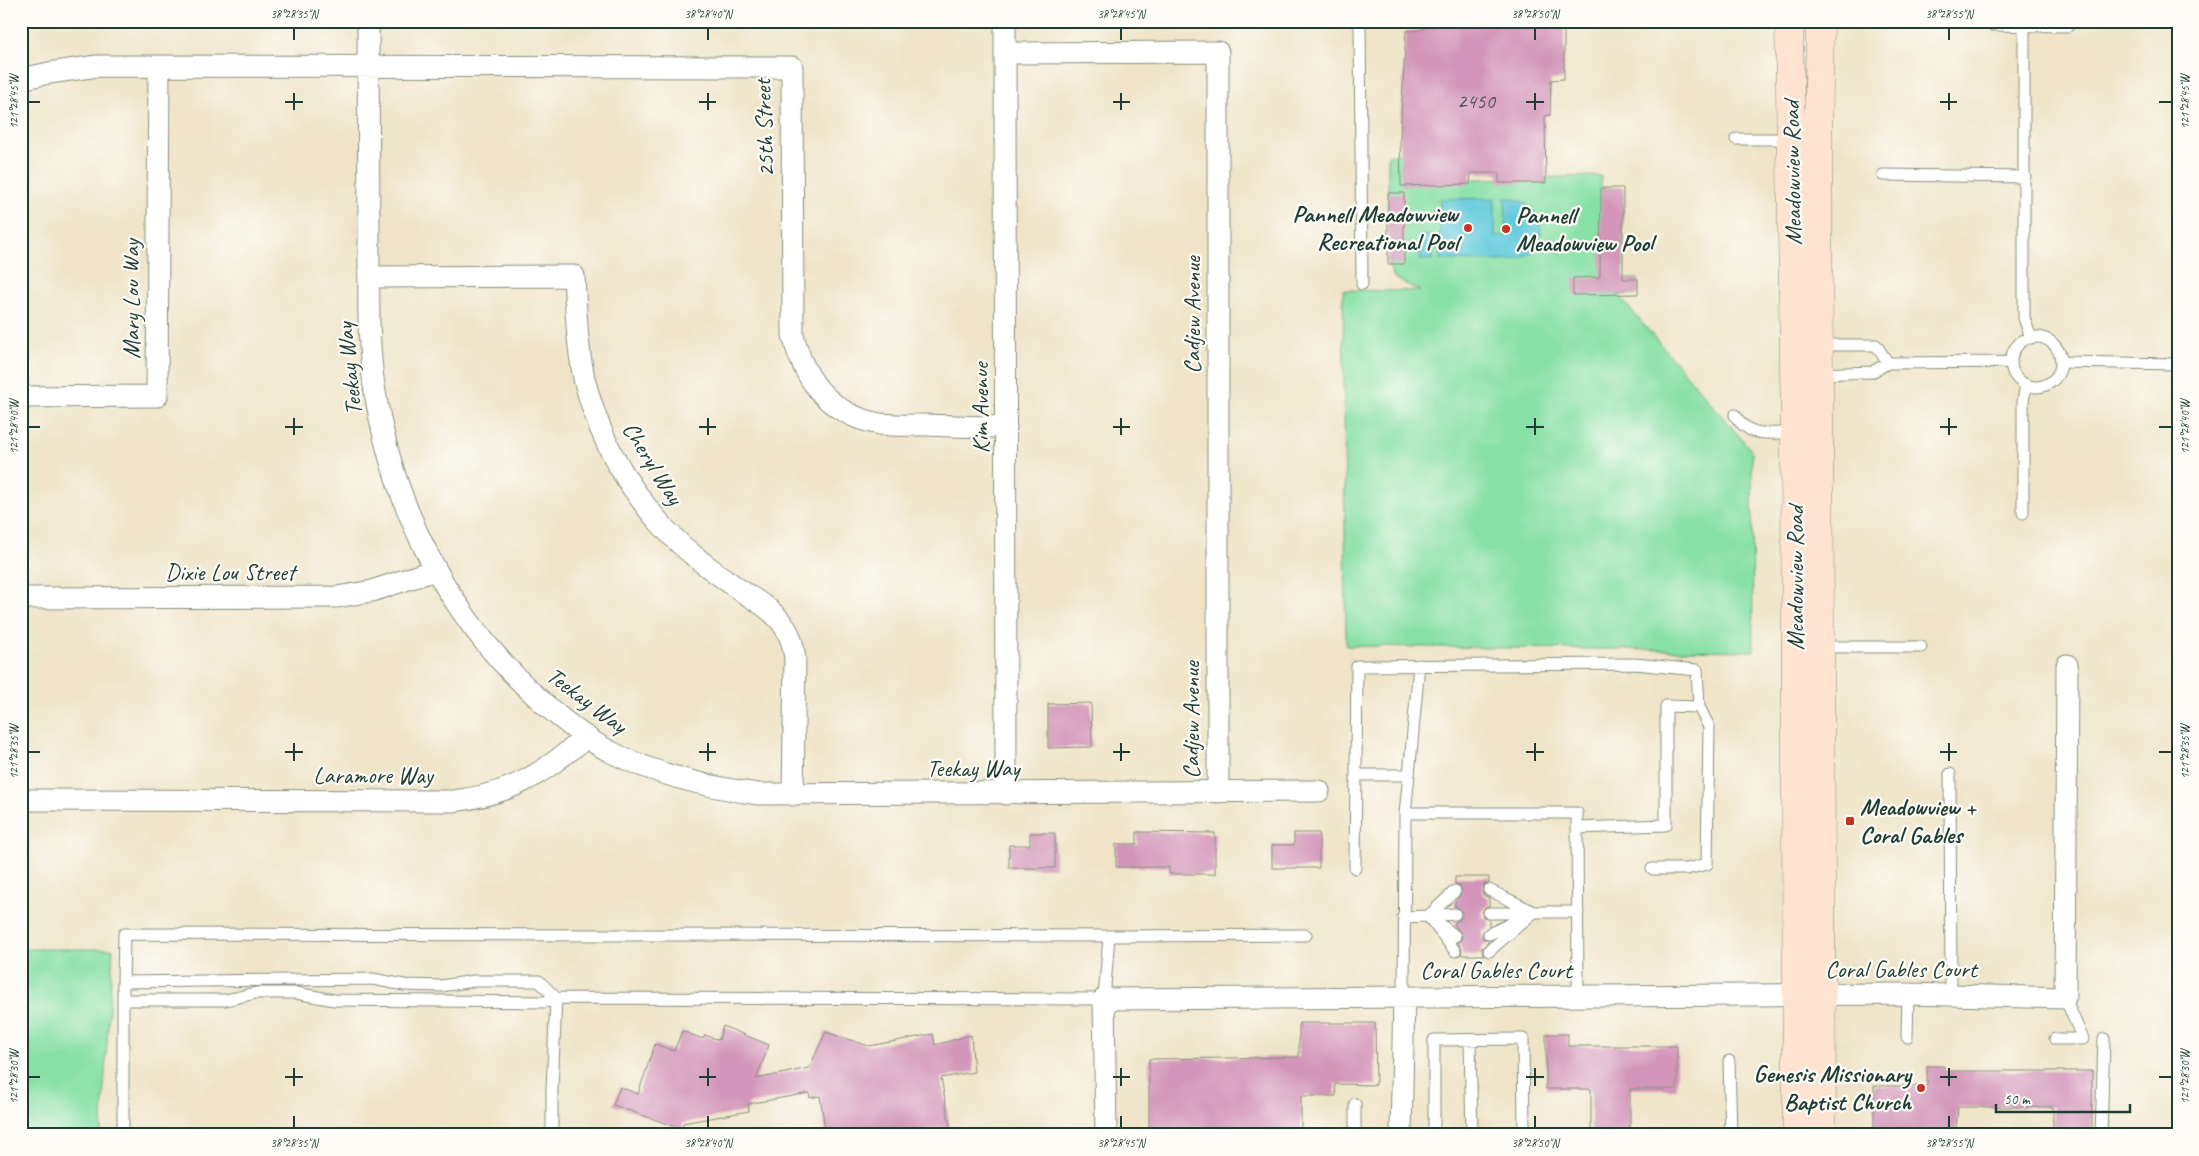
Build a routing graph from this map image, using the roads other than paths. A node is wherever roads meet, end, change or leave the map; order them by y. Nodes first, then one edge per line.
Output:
1 (368, 21) edge
2 (1005, 21) edge
3 (1360, 21) edge
4 (1789, 21) edge
5 (1820, 21) edge
6 (2071, 21) edge
7 (1993, 25) dead end
8 (2024, 25) junction
9 (1005, 53) junction
10 (159, 66) junction
11 (368, 66) junction
12 (21, 80) edge
13 (1736, 139) dead end
14 (1792, 139) junction
15 (1883, 175) dead end
16 (2025, 177) junction
17 (369, 277) junction
18 (1362, 284) dead end
19 (2031, 338) junction
20 (1818, 345) junction
21 (1888, 362) junction
22 (2011, 362) junction
23 (2061, 362) junction
24 (2178, 364) edge
25 (1818, 374) junction
26 (2026, 385) junction
27 (21, 397) edge
28 (1734, 415) dead end
29 (1006, 427) junction
30 (1795, 432) junction
31 (2023, 513) dead end
32 (435, 570) junction
33 (21, 598) edge
34 (1820, 647) junction
35 (1921, 647) dead end
36 (1419, 665) junction
37 (2067, 665) dead end
38 (1699, 707) junction
39 (587, 737) junction
40 (1357, 774) junction
41 (1950, 774) dead end
42 (1409, 776) junction
43 (1319, 791) dead end
44 (1218, 792) junction
45 (1006, 794) junction
46 (793, 795) junction
47 (21, 800) edge
48 (1405, 813) junction
49 (1577, 828) junction
50 (1355, 868) dead end
51 (1652, 869) dead end
52 (1489, 890) dead end
53 (1455, 891) dead end
54 (1534, 912) junction
55 (1578, 912) junction
56 (1489, 913) dead end
57 (1455, 914) dead end
58 (1428, 916) junction
59 (1403, 917) junction
60 (1489, 934) dead end
61 (1306, 935) dead end
62 (1109, 936) junction
63 (1455, 936) dead end
64 (1455, 951) dead end
65 (1489, 951) dead end
66 (123, 982) junction
67 (1908, 994) junction
68 (1951, 994) junction
69 (1404, 996) junction
70 (1578, 996) junction
71 (1809, 996) junction
72 (556, 998) junction
73 (1104, 998) junction
74 (2065, 998) junction
75 (123, 1000) junction
76 (1907, 1037) dead end
77 (2055, 1039) dead end
78 (2104, 1039) dead end
79 (1470, 1040) junction
80 (1729, 1061) dead end
81 (1355, 1104) dead end
82 (123, 1135) edge
83 (552, 1135) edge
84 (1106, 1135) edge
85 (1355, 1135) edge
86 (1401, 1135) edge
87 (1434, 1135) edge
88 (1472, 1135) edge
89 (1524, 1135) edge
90 (1731, 1135) edge
91 (1797, 1135) edge
92 (1822, 1135) edge
93 (2101, 1135) edge

1 - 11 street, Teekay Way
2 - 9 street, Kim Avenue
3 - 18 lane
4 - 14 main road, Meadowview Road
5 - 20 main road, Meadowview Road
6 - 8 lane
7 - 8 lane
8 - 16 lane
9 - 29 street, Kim Avenue
9 - 44 street, Cadjew Avenue
10 - 11 street, 25th Street
10 - 12 street, 25th Street
10 - 27 street, Mary Lou Way
11 - 17 street, Teekay Way
11 - 29 street, 25th Street
13 - 14 lane
14 - 30 main road, Meadowview Road
15 - 16 lane
16 - 19 lane
17 - 32 street, Teekay Way
17 - 46 street, Cheryl Way
19 - 22 lane
19 - 23 lane
20 - 21 lane
20 - 25 main road, Meadowview Road
21 - 22 lane
21 - 25 lane
22 - 26 lane
23 - 24 lane
23 - 26 lane
25 - 34 main road, Meadowview Road
26 - 31 lane
28 - 30 lane
29 - 45 street, Kim Avenue
30 - 71 main road, Meadowview Road
32 - 33 street, Dixie Lou Street
32 - 39 street, Teekay Way
34 - 35 lane
34 - 71 main road, Meadowview Road
36 - 38 lane
36 - 40 lane
36 - 42 lane
37 - 74 street
38 - 49 lane
38 - 51 lane
39 - 46 street, Teekay Way
39 - 47 street, Laramore Way
40 - 42 lane
40 - 50 lane
41 - 68 lane
42 - 48 lane
43 - 44 street, Teekay Way
44 - 45 street, Teekay Way
45 - 46 street, Teekay Way
48 - 49 lane
48 - 59 lane
49 - 55 lane
52 - 54 lane
53 - 58 lane
54 - 55 lane
54 - 56 lane
54 - 60 lane
54 - 65 lane
55 - 70 lane
57 - 58 lane
58 - 59 lane
58 - 63 lane
58 - 64 lane
59 - 69 lane
61 - 62 lane
62 - 66 lane
62 - 73 lane
66 - 72 lane
66 - 75 lane
67 - 68 street, Coral Gables Court
67 - 71 street, Coral Gables Court
67 - 76 lane
68 - 74 street, Coral Gables Court
69 - 70 street, Coral Gables Court
69 - 73 street, Coral Gables Court
69 - 86 street, Coral Gables Court
70 - 71 street, Coral Gables Court
71 - 91 main road, Meadowview Road
71 - 92 main road, Meadowview Road
72 - 73 lane
72 - 75 lane
72 - 83 lane
73 - 84 street
74 - 77 lane
75 - 82 lane
78 - 93 lane
79 - 87 lane
79 - 88 lane
79 - 89 lane
80 - 90 lane
81 - 85 lane

